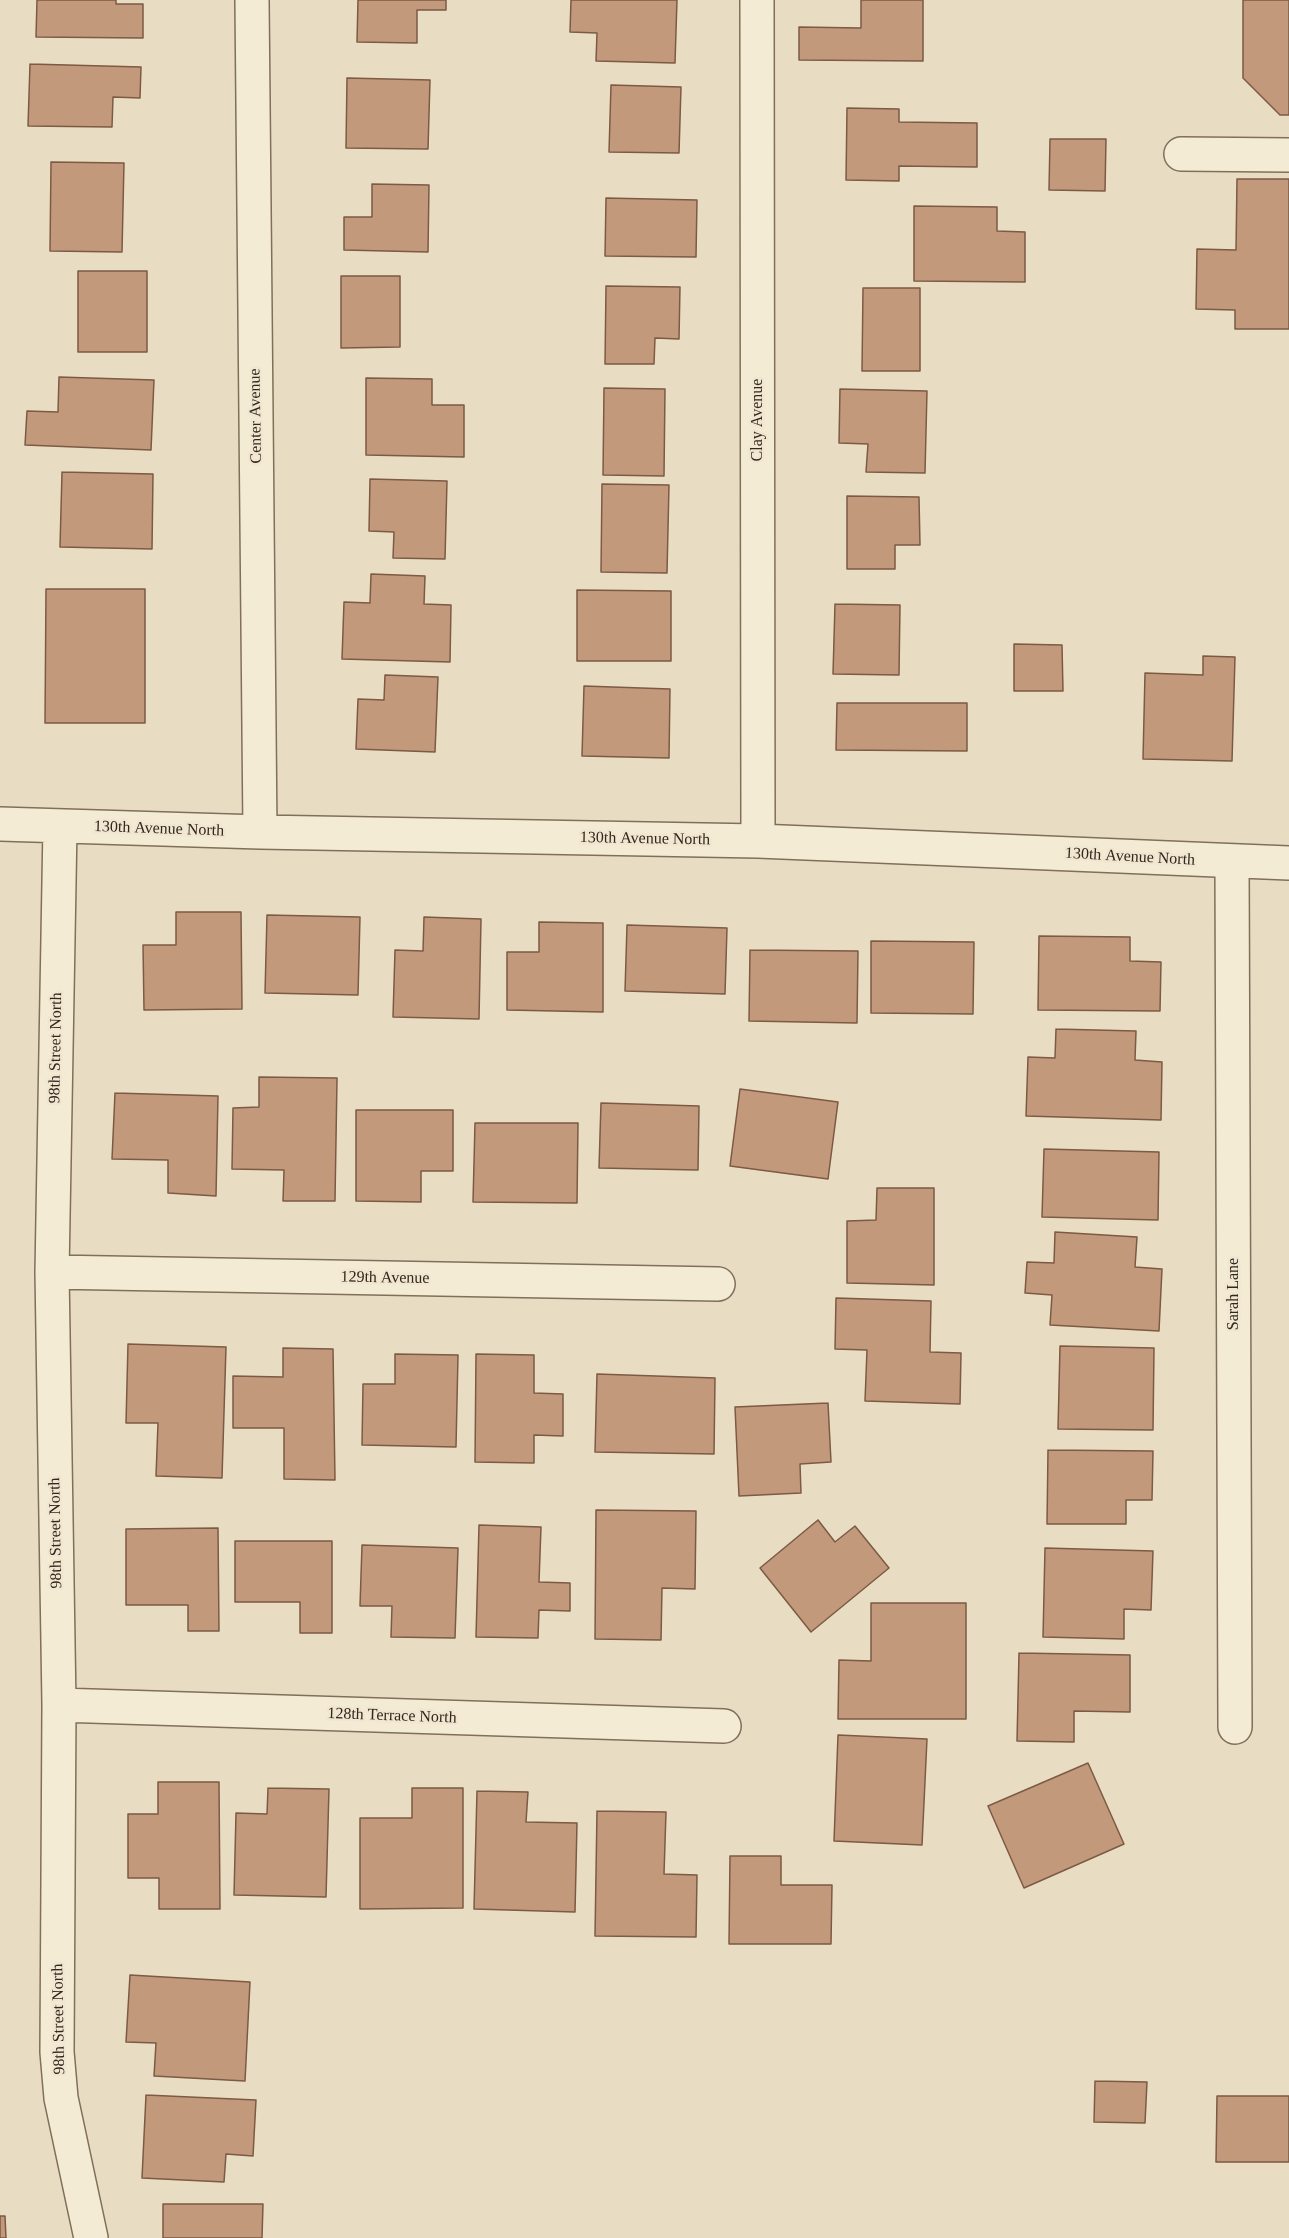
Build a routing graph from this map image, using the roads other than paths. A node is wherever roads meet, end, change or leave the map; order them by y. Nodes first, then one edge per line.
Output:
1 (252, 0) edge
2 (757, 0) edge
3 (1181, 154) dead end
4 (1289, 155) edge
5 (0, 824) edge
6 (60, 826) junction
7 (260, 832) junction
8 (758, 840) junction
9 (1232, 861) junction
10 (1289, 863) edge
11 (52, 1272) junction
12 (718, 1284) dead end
13 (59, 1705) junction
14 (724, 1726) dead end
15 (1235, 1727) dead end
16 (91, 2238) edge

1 - 7 street, Center Avenue
2 - 8 street, Clay Avenue
3 - 4 street
5 - 6 street, 130th Avenue North
6 - 7 street, 130th Avenue North
6 - 11 street, 98th Street North
7 - 8 street, 130th Avenue North
8 - 9 street, 130th Avenue North
9 - 10 street, 130th Avenue North
9 - 15 street, Sarah Lane
11 - 12 street, 129th Avenue
11 - 13 street, 98th Street North
13 - 14 street, 128th Terrace North
13 - 16 street, 98th Street North

